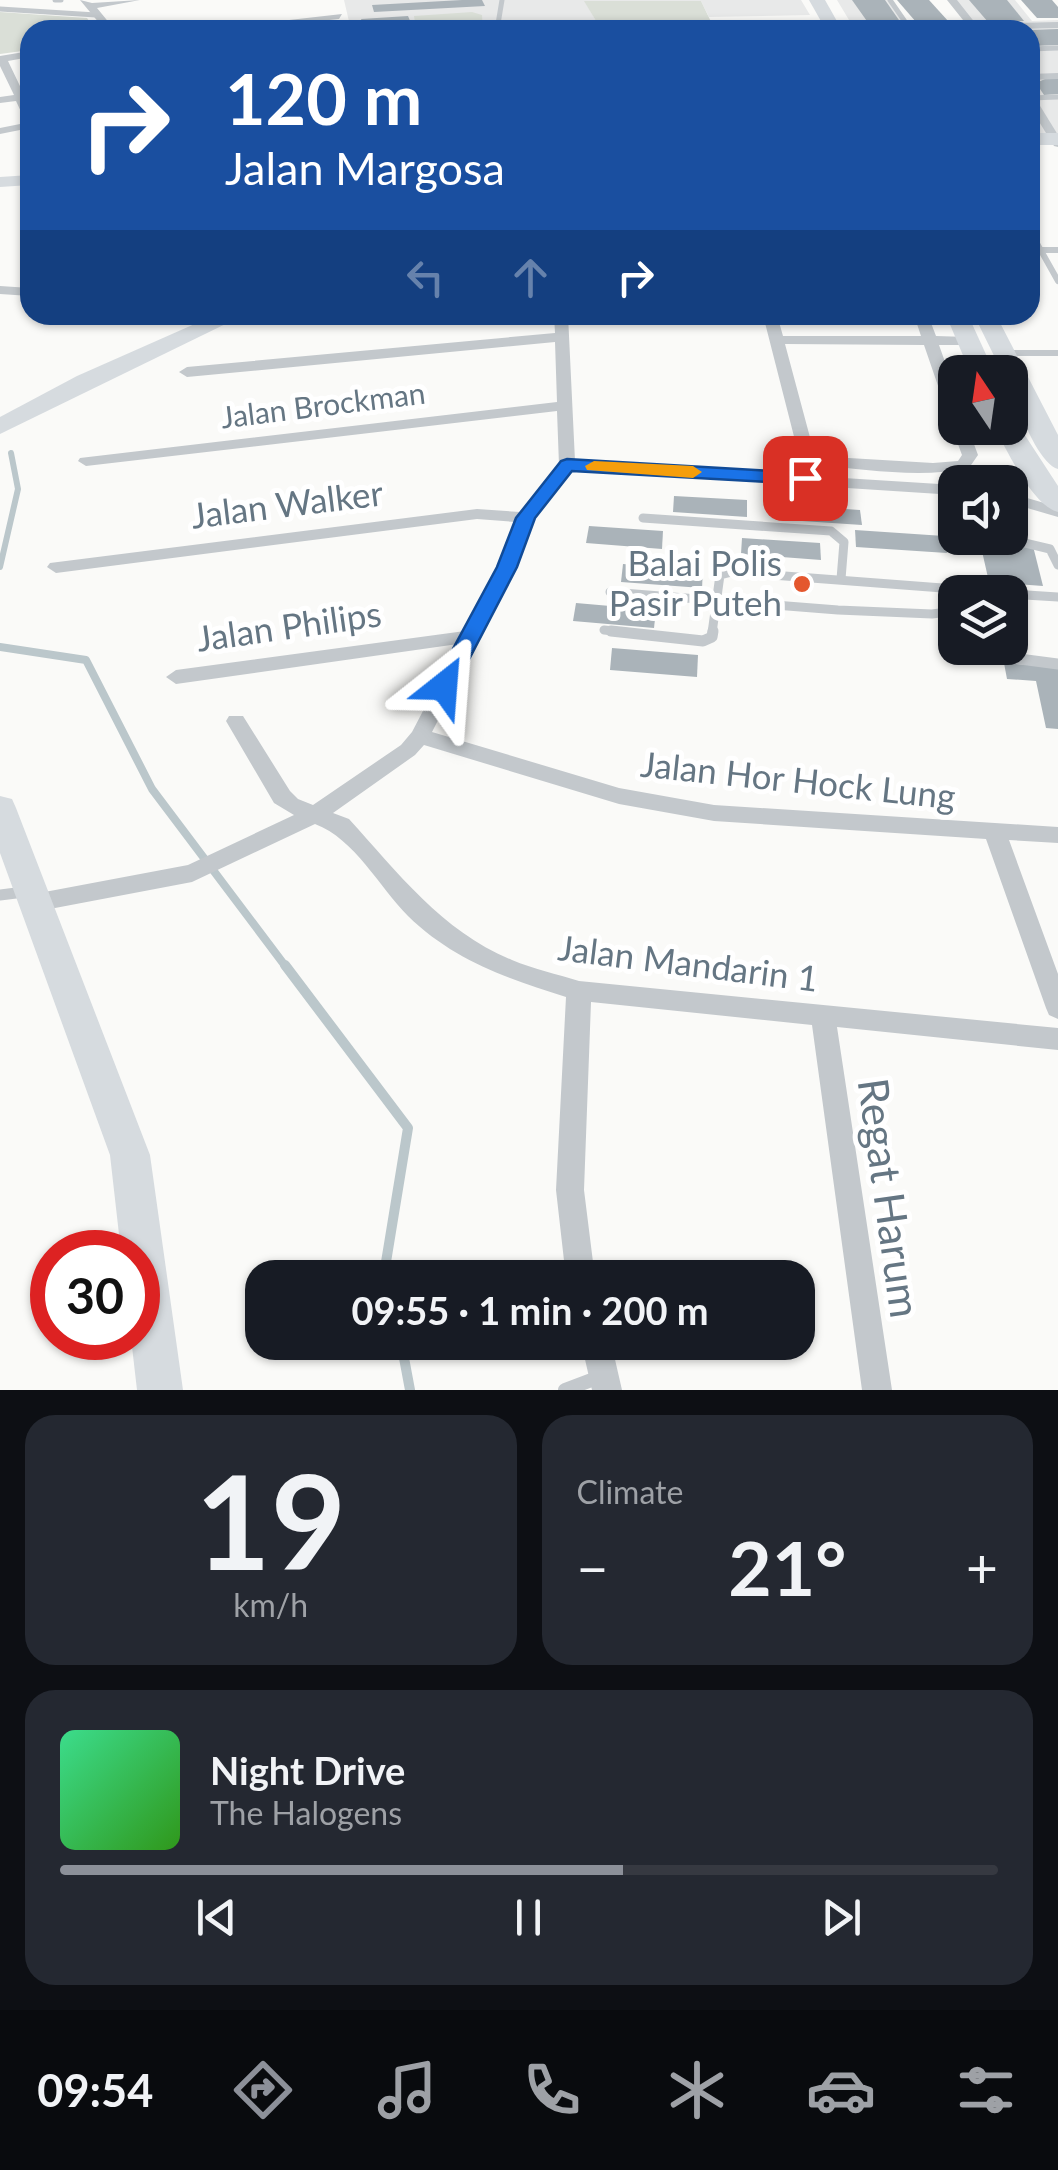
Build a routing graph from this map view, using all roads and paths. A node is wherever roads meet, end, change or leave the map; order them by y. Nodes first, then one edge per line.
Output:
1 (135, 0) edge
2 (335, 0) edge
3 (952, 0) edge
4 (118, 1) edge
5 (1, 4) edge
6 (90, 7) edge
7 (340, 16) junction
8 (303, 20) edge
9 (341, 20) edge
10 (968, 20) edge
11 (1, 59) edge
12 (20, 97) joint
13 (0, 100) edge
14 (1040, 114) edge
15 (1057, 141) edge
16 (1040, 250) joint
17 (1058, 250) edge
18 (1058, 281) edge
19 (211, 325) edge
20 (561, 325) edge
21 (773, 325) edge
22 (924, 325) edge
23 (961, 325) edge
24 (989, 325) edge
25 (562, 337) junction
26 (778, 340) junction
27 (930, 341) junction
28 (968, 341) junction
29 (1002, 353) junction
30 (1058, 353) edge
31 (974, 355) edge
32 (938, 364) edge
33 (187, 372) dead end
34 (567, 405) junction
35 (0, 427) edge
36 (966, 445) edge
37 (1017, 445) edge
38 (86, 461) dead end
39 (1058, 461) edge
40 (567, 465) junction
41 (1028, 465) joint
42 (807, 469) junction
43 (938, 488) edge
44 (1028, 503) edge
45 (1058, 504) edge
46 (1058, 512) edge
47 (526, 518) junction
48 (643, 518) dead end
49 (1028, 544) edge
50 (1058, 565) edge
51 (56, 567) dead end
52 (841, 579) junction
53 (938, 588) edge
54 (610, 592) dead end
55 (1028, 595) edge
56 (1058, 597) edge
57 (717, 601) junction
58 (938, 613) edge
59 (604, 630) dead end
60 (471, 636) junction
61 (1028, 660) edge
62 (1058, 664) edge
63 (176, 677) dead end
64 (236, 721) dead end
65 (420, 736) junction
66 (0, 808) edge
67 (316, 814) junction
68 (995, 833) junction
69 (1058, 836) edge
70 (21, 896) edge
71 (579, 992) junction
72 (1058, 1008) edge
73 (823, 1017) junction
74 (1058, 1039) edge
75 (579, 1260) edge
76 (605, 1383) edge
77 (160, 1390) edge
78 (565, 1390) edge
79 (877, 1390) edge

1 - 4 street
2 - 7 street
3 - 10 street
4 - 6 street
5 - 6 lane
7 - 8 street
7 - 9 street
11 - 12 street
12 - 13 street
14 - 15 street
16 - 17 lane
16 - 18 lane
19 - 35 street
20 - 25 street
21 - 26 street
22 - 27 street
23 - 28 main road
24 - 29 main road
25 - 33 street
25 - 34 street
26 - 27 street
26 - 42 street
27 - 28 street
27 - 32 street
28 - 31 main road
29 - 30 lane
29 - 39 main road
34 - 38 street, Jalan Brockman
34 - 40 street
36 - 42 street
37 - 41 main road
40 - 42 street
40 - 47 street
41 - 45 main road
42 - 43 street
44 - 46 street
47 - 51 street, Jalan Walker
47 - 60 street
48 - 52 lane
49 - 50 lane
52 - 53 lane
52 - 57 lane
54 - 57 lane
55 - 56 lane
57 - 58 lane
57 - 59 lane
60 - 63 street, Jalan Philips
60 - 65 street
61 - 62 lane
64 - 67 street, Jalan Mandarin 1
65 - 67 street
65 - 68 street, Jalan Hor Hock Lung
66 - 70 street
67 - 70 street
67 - 71 street, Jalan Mandarin 1
68 - 69 street, Jalan Hor Hock Lung
68 - 72 street
70 - 77 street
71 - 73 street, Jalan Mandarin 1
71 - 75 street
73 - 74 street, Jalan Mandarin 1
73 - 79 street, Regat Harum
76 - 78 lane

